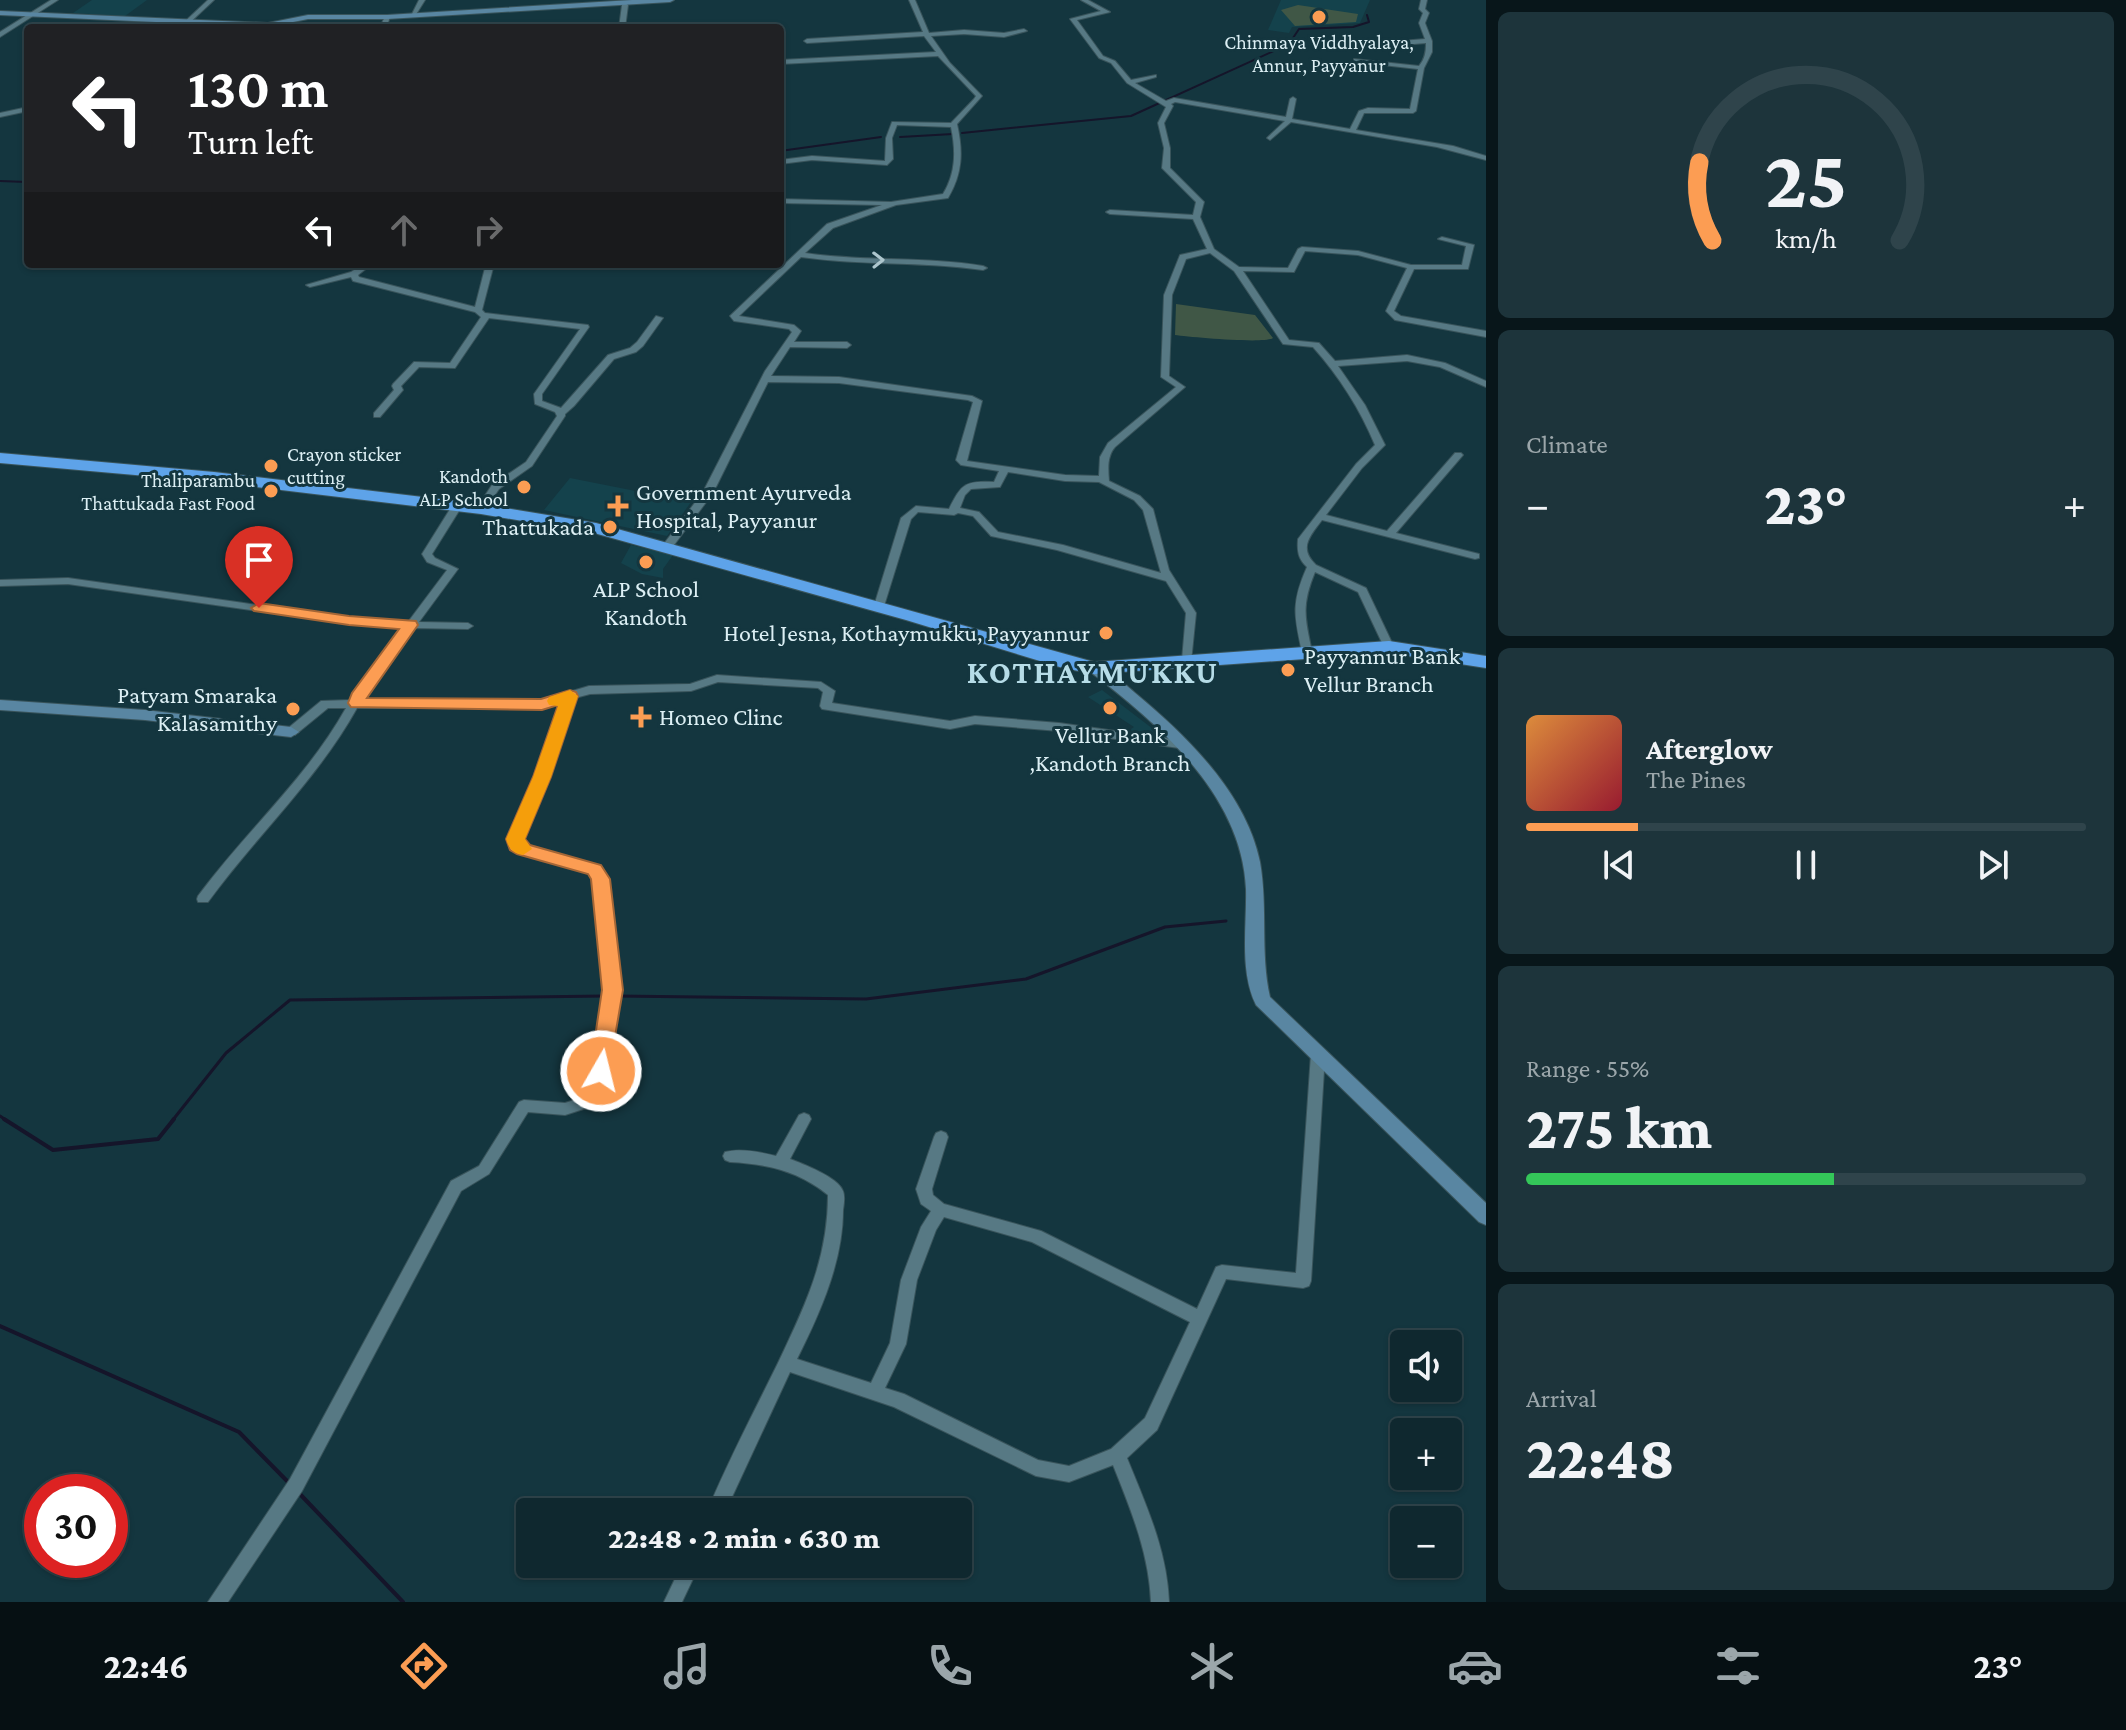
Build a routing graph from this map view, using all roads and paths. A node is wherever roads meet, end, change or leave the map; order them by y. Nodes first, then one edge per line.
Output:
1 (55, 0) edge
2 (211, 0) edge
3 (422, 0) edge
4 (670, 0) edge
5 (912, 0) edge
6 (1084, 0) edge
7 (1424, 0) edge
8 (587, 3) edge
9 (625, 5) junction
10 (0, 13) edge
11 (33, 14) junction
12 (413, 15) junction
13 (387, 17) junction
14 (170, 24) edge
15 (185, 24) edge
16 (273, 24) edge
17 (384, 24) edge
18 (623, 24) edge
19 (1024, 31) dead end
20 (925, 34) junction
21 (0, 35) edge
22 (807, 41) dead end
23 (1429, 41) junction
24 (1353, 47) dead end
25 (942, 54) junction
26 (1356, 60) dead end
27 (784, 62) edge
28 (1421, 68) junction
29 (1154, 76) dead end
30 (1129, 82) junction
31 (1293, 99) dead end
32 (1163, 100) junction
33 (24, 110) edge
34 (0, 115) edge
35 (1288, 122) junction
36 (954, 125) junction
37 (1352, 131) junction
38 (1379, 137) junction
39 (1270, 138) dead end
40 (1378, 153) dead end
41 (1486, 158) edge
42 (784, 162) edge
43 (784, 201) edge
44 (895, 203) junction
45 (1110, 212) dead end
46 (1196, 217) junction
47 (1442, 239) dead end
48 (1211, 250) junction
49 (800, 255) junction
50 (1411, 267) junction
51 (363, 268) edge
52 (489, 268) edge
53 (983, 268) dead end
54 (1237, 269) junction
55 (354, 274) junction
56 (310, 285) dead end
57 (482, 313) junction
58 (659, 318) dead end
59 (1486, 334) edge
60 (788, 344) junction
61 (847, 345) dead end
62 (1332, 364) junction
63 (765, 379) junction
64 (1486, 384) edge
65 (560, 413) junction
66 (377, 415) dead end
67 (1458, 455) dead end
68 (0, 458) edge
69 (1005, 469) junction
70 (1104, 479) junction
71 (457, 506) junction
72 (481, 509) junction
73 (954, 509) junction
74 (1321, 517) junction
75 (1390, 534) junction
76 (667, 547) junction
77 (1475, 556) dead end
78 (1312, 568) junction
79 (1170, 579) junction
80 (0, 583) edge
81 (879, 606) junction
82 (410, 625) junction
83 (468, 626) dead end
84 (1389, 647) junction
85 (1307, 652) junction
86 (1187, 660) junction
87 (1486, 662) edge
88 (1094, 668) junction
89 (570, 696) junction
90 (357, 703) junction
91 (0, 705) edge
92 (291, 732) joint
93 (1179, 744) junction
94 (203, 899) dead end
95 (1318, 1054) junction
96 (804, 1119) dead end
97 (941, 1137) dead end
98 (730, 1156) dead end
99 (780, 1163) junction
100 (940, 1209) junction
101 (1486, 1216) edge
102 (1200, 1319) junction
103 (786, 1363) junction
104 (875, 1392) junction
105 (1117, 1455) junction
106 (723, 1498) edge
107 (684, 1578) edge
108 (217, 1602) edge
109 (673, 1602) edge
110 (1160, 1602) edge

1 - 11 street
2 - 15 street
3 - 12 street
4 - 9 main road
5 - 20 street
6 - 30 street
7 - 23 street
8 - 9 main road
8 - 12 main road
9 - 18 street
10 - 11 main road
11 - 14 main road
11 - 21 street
12 - 13 main road
13 - 16 main road
13 - 17 street
19 - 20 street
20 - 22 street
20 - 25 street
23 - 24 street
23 - 28 street
25 - 27 street
25 - 36 street
26 - 28 street
28 - 37 street
29 - 30 street
30 - 32 street
31 - 35 street
32 - 35 street
32 - 46 street
33 - 34 street
35 - 37 street
35 - 39 street
36 - 42 street
36 - 44 street
37 - 38 street
38 - 40 street
38 - 41 street
43 - 44 street
44 - 49 street
45 - 46 street
46 - 48 street
47 - 50 street
48 - 54 street
48 - 70 street
49 -> 53 street
49 - 60 street
50 - 54 street
50 - 59 street
51 - 55 street
52 - 57 street
54 - 62 street
55 - 56 street
55 - 57 street
57 - 65 street
57 - 66 street
58 - 65 street
60 - 61 street
60 - 63 street
62 - 64 street
62 - 74 street
63 - 69 street
63 - 76 street
65 - 72 street
67 - 75 street
68 - 71 highway
69 - 70 street
69 - 73 street
70 - 79 street
71 - 72 highway
71 - 82 street
72 - 76 highway
73 - 79 street
73 - 81 street
74 - 75 street
74 - 78 street
75 - 77 street
76 - 81 highway
78 - 84 street
78 - 85 street
79 - 86 street
80 - 82 street
81 - 88 highway
82 - 83 street
82 - 90 street
84 - 85 highway
84 - 87 highway
85 - 86 highway
86 - 88 highway
88 - 93 main road
89 - 90 street
89 - 93 street
89 - 108 street
90 - 92 street
90 - 94 street
91 - 92 main road
93 - 95 main road
95 - 101 main road
95 - 102 street
96 - 99 street
97 - 100 street
98 - 99 street
99 - 103 street
100 - 102 street
100 - 104 street
102 - 105 street
103 - 104 street
103 - 106 street
104 - 105 street
105 - 110 street
107 - 109 street

